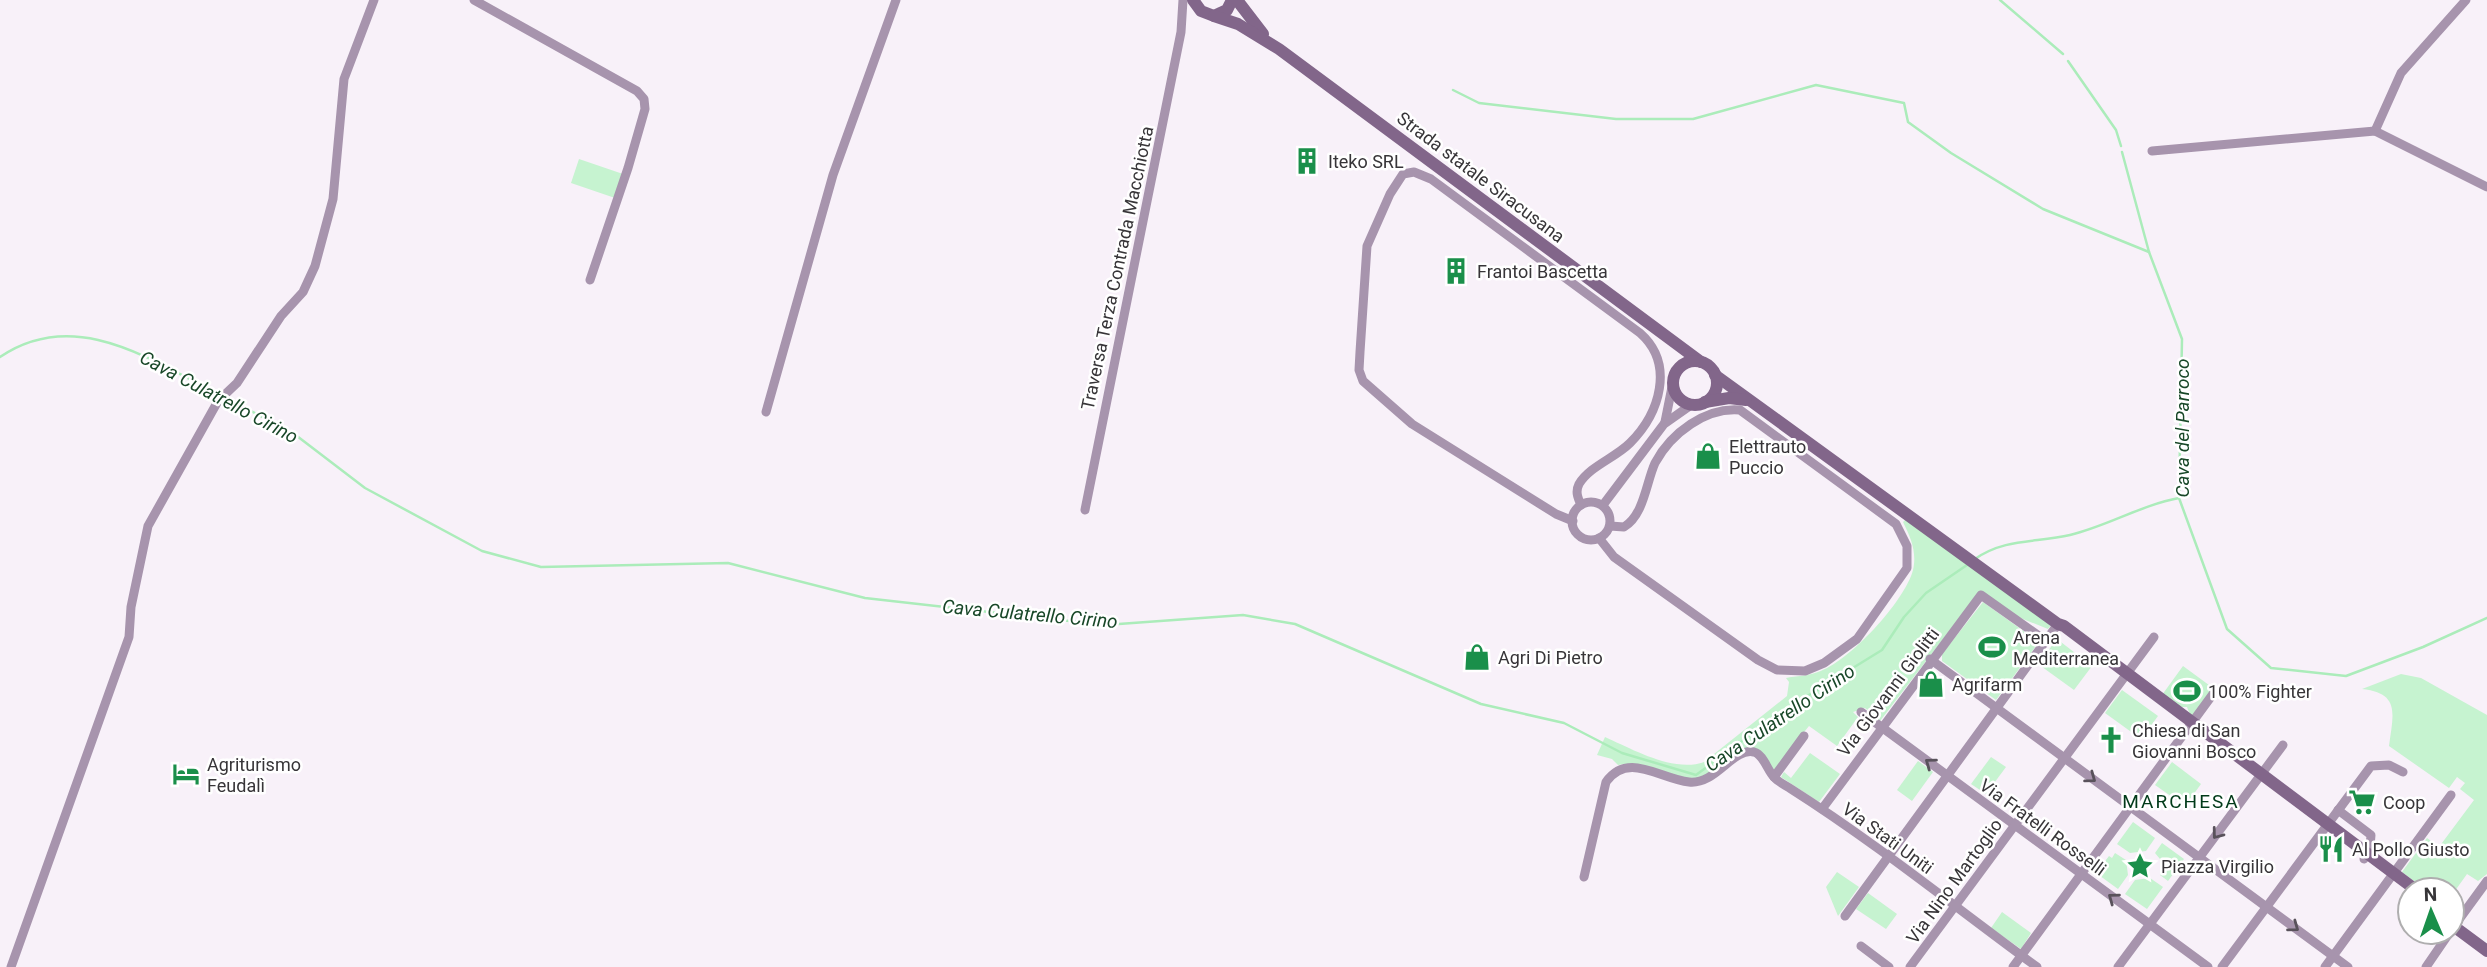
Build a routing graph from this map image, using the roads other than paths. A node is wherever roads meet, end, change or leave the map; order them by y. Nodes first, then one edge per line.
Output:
1 (374, 0) edge
2 (474, 0) edge
3 (896, 0) edge
4 (1235, 0) edge
5 (2466, 0) edge
6 (1189, 1) edge
7 (1211, 15) junction
8 (1181, 32) junction
9 (1279, 49) junction
10 (2375, 131) junction
11 (2152, 151) dead end
12 (2487, 187) edge
13 (590, 280) dead end
14 (1662, 333) junction
15 (1701, 362) junction
16 (1715, 375) junction
17 (1674, 377) junction
18 (1705, 402) junction
19 (1756, 404) junction
20 (1691, 405) junction
21 (766, 412) dead end
22 (1664, 424) junction
23 (1581, 505) junction
24 (1603, 505) junction
25 (1086, 510) dead end
26 (1573, 521) junction
27 (1610, 526) junction
28 (1599, 538) junction
29 (2057, 624) junction
30 (2154, 637) dead end
31 (2046, 641) junction
32 (1930, 659) junction
33 (2125, 676) junction
34 (2213, 694) dead end
35 (1997, 708) junction
36 (1861, 712) dead end
37 (2191, 725) junction
38 (1880, 726) junction
39 (1804, 736) dead end
40 (2283, 744) dead end
41 (2064, 758) junction
42 (2403, 772) dead end
43 (1948, 776) junction
44 (2259, 776) junction
45 (1774, 777) junction
46 (2451, 794) dead end
47 (2131, 807) junction
48 (1822, 809) junction
49 (2337, 810) junction
50 (2015, 825) junction
51 (2325, 826) junction
52 (2366, 856) junction
53 (1888, 858) junction
54 (2199, 858) junction
55 (2081, 874) junction
56 (2392, 876) junction
57 (1584, 877) dead end
58 (2396, 878) edge
59 (2396, 880) edge
60 (2487, 881) edge
61 (1955, 907) junction
62 (2266, 907) junction
63 (2466, 908) edge
64 (1845, 916) dead end
65 (2149, 925) junction
66 (2466, 932) edge
67 (2466, 935) edge
68 (2487, 943) edge
69 (1861, 946) dead end
70 (2440, 946) edge
71 (2487, 951) edge
72 (2022, 956) junction
73 (2333, 956) junction
74 (11, 967) edge
75 (1889, 967) edge
76 (1910, 967) edge
77 (2013, 967) edge
78 (2037, 967) edge
79 (2118, 967) edge
80 (2207, 967) edge
81 (2222, 967) edge
82 (2325, 967) edge
83 (2348, 967) edge
84 (2426, 967) edge

1 - 74 street
2 - 13 street
3 - 21 street
4 - 7 main road
4 - 9 main road
5 - 10 street
6 - 7 main road
6 - 8 street, Traversa Terza Contrada Macchiotta
7 - 8 street
7 - 9 main road
8 - 25 street, Traversa Terza Contrada Macchiotta
9 - 14 main road, Strada statale Siracusana
10 - 11 street
10 - 12 street
14 - 15 main road, Strada statale Siracusana
14 - 17 main road
15 - 16 main road
15 - 17 main road
16 - 18 main road
16 - 19 main road
17 - 20 main road
17 - 22 street
18 - 19 main road
18 - 20 main road
19 - 29 main road
20 - 22 street
22 - 24 street
23 - 24 street
23 - 26 street
23 - 26 street
24 - 27 street
26 - 28 street
27 - 28 street
27 - 28 street
29 - 31 street
29 - 33 main road
30 - 33 street, Via Nino Martoglio
31 - 32 street, Via Giovanni Giolitti
31 - 35 street
32 - 35 street
32 - 38 street, Via Giovanni Giolitti
33 - 37 main road
33 - 41 street, Via Nino Martoglio
34 - 37 street
35 - 41 street
35 - 43 street
36 - 38 street, Via Fratelli Rosselli
37 - 44 main road
37 - 47 street
43 -> 38 street, Via Fratelli Rosselli
38 - 48 street, Via Giovanni Giolitti
39 - 45 street
40 - 44 street
41 -> 47 street
41 - 50 street, Via Nino Martoglio
42 - 49 street
43 - 50 street, Via Fratelli Rosselli
43 - 53 street
44 - 51 main road
44 -> 54 street
45 - 48 street, Via Stati Uniti
45 - 57 street, Via Stati Uniti
46 - 56 street
47 - 54 street
47 - 55 street
48 - 53 street, Via Stati Uniti
49 - 51 street
49 - 52 street
50 - 55 street, Via Fratelli Rosselli
50 - 61 street, Via Nino Martoglio
51 - 52 main road
51 - 62 street
52 - 56 main road
53 - 61 street, Via Stati Uniti
53 - 64 street
54 - 62 street
54 - 65 street
65 -> 55 street, Via Fratelli Rosselli
55 - 72 street
56 - 58 main road
56 - 59 main road
56 - 73 street
60 - 63 street
61 - 72 street, Via Stati Uniti
61 - 76 street, Via Nino Martoglio
62 -> 73 street
62 - 81 street
65 - 79 street
65 - 80 street, Via Fratelli Rosselli
66 - 68 main road
67 - 71 main road
69 - 75 street
70 - 84 street
72 - 77 street
72 - 78 street, Via Stati Uniti
73 - 82 street
73 - 83 street

